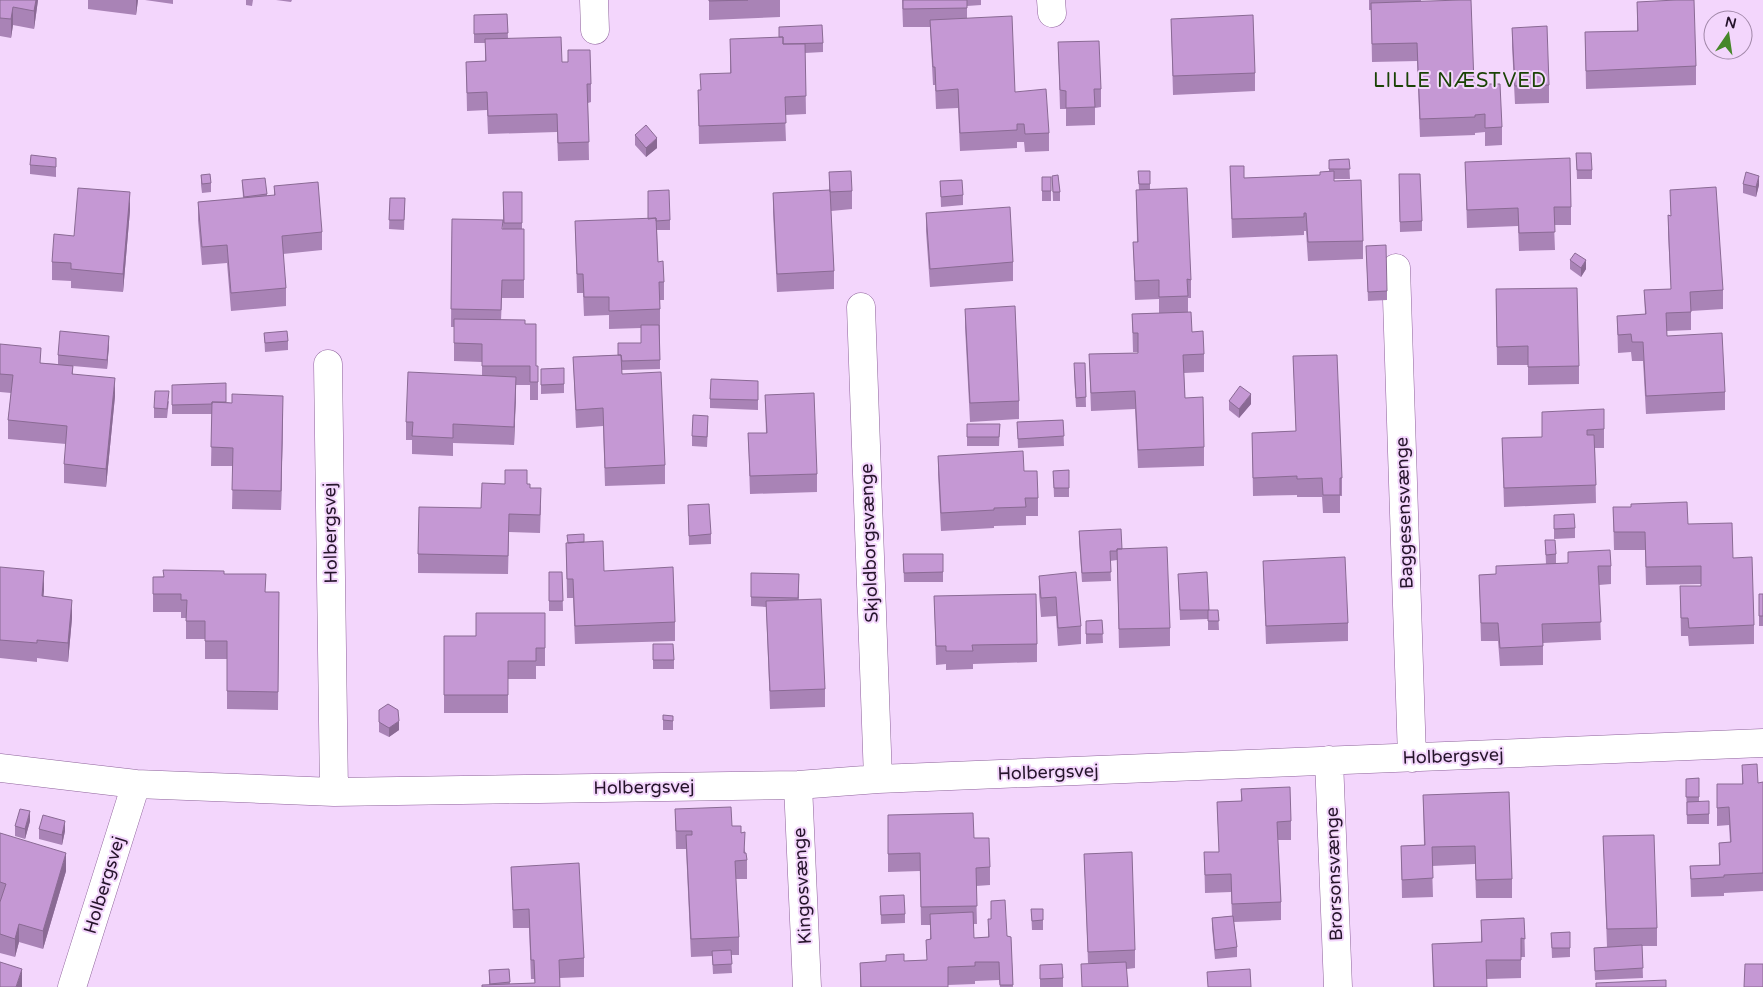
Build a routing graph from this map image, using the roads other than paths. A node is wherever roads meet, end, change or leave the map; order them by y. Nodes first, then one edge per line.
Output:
1 (594, 0) edge
2 (595, 30) dead end
3 (1396, 268) dead end
4 (861, 307) dead end
5 (328, 364) dead end
6 (1763, 743) edge
7 (1412, 758) junction
8 (1329, 760) junction
9 (0, 768) edge
10 (878, 779) junction
11 (136, 784) junction
12 (798, 785) junction
13 (334, 792) junction
14 (72, 987) edge
15 (807, 987) edge
16 (1338, 987) edge

1 - 2 street
3 - 7 street, Baggesensvænge
4 - 10 street, Skjoldborgsvænge
5 - 13 street, Holbergsvej
6 - 7 street, Holbergsvej
7 - 8 street, Holbergsvej
8 - 10 street, Holbergsvej
8 - 16 street, Brorsonsvænge
9 - 11 street, Holbergsvej
10 - 12 street, Holbergsvej
11 - 13 street, Holbergsvej
11 - 14 street, Holbergsvej
12 - 13 street, Holbergsvej
12 - 15 street, Kingosvænge

